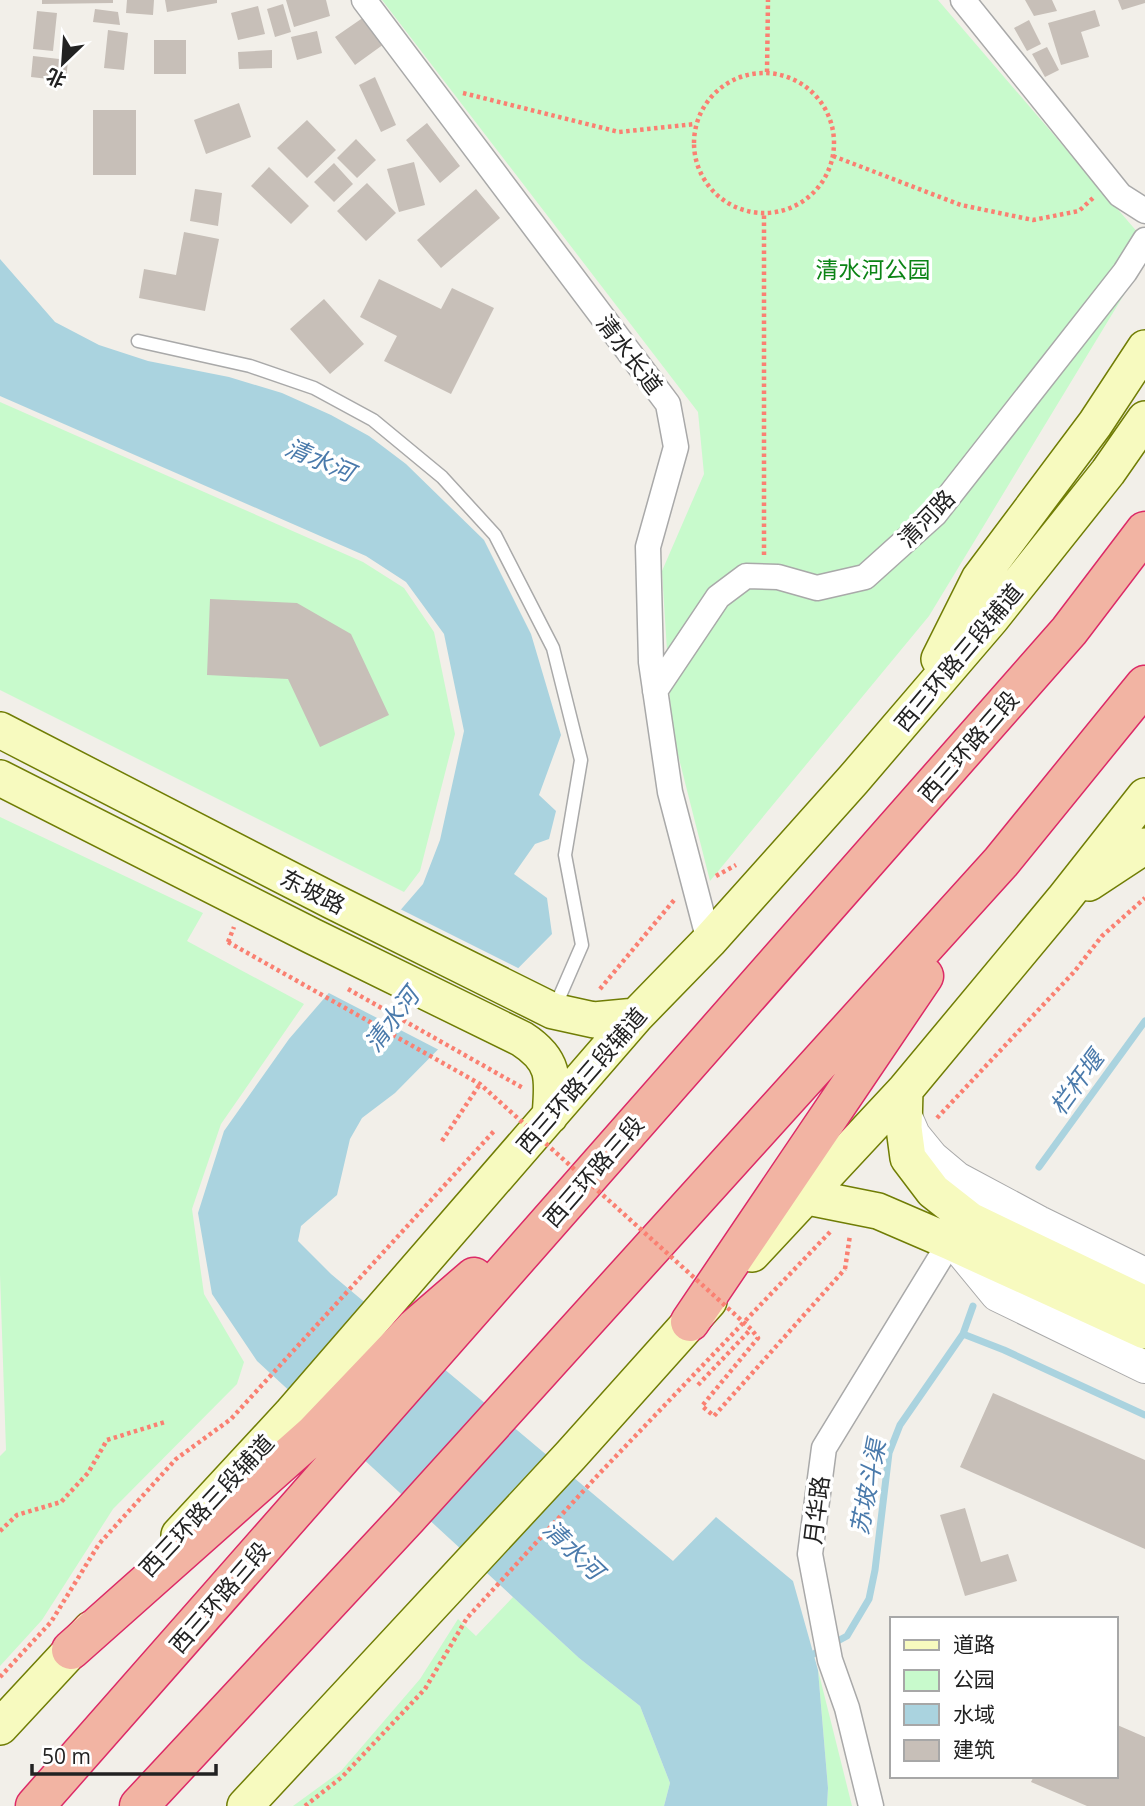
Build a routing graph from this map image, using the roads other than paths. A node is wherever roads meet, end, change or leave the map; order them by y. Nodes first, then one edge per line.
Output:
1 (364, 0) edge
2 (963, 0) edge
3 (1145, 211) edge
4 (1145, 240) edge
5 (138, 341) dead end
6 (1145, 348) edge
7 (1145, 419) edge
8 (1145, 531) edge
9 (1145, 685) edge
10 (655, 691) junction
11 (912, 711) junction
12 (0, 730) edge
13 (0, 778) edge
14 (1145, 796) edge
15 (1145, 846) edge
16 (1001, 862) junction
17 (1063, 900) junction
18 (709, 941) junction
19 (555, 1009) junction
20 (636, 1016) junction
21 (522, 1039) junction
22 (537, 1094) junction
23 (905, 1101) junction
24 (803, 1196) junction
25 (953, 1243) junction
26 (1145, 1274) edge
27 (1145, 1304) edge
28 (690, 1322) junction
29 (414, 1325) junction
30 (1145, 1331) edge
31 (1145, 1367) edge
32 (315, 1435) junction
33 (71, 1650) joint
34 (0, 1727) edge
35 (35, 1806) edge
36 (139, 1806) edge
37 (246, 1806) edge
38 (871, 1806) edge

1 - 10 street, 清水长道
2 - 3 street
4 - 10 street, 清河路
5 - 19 lane
6 - 11 main road
7 - 11 main road, 西三环路三段辅道
8 - 29 highway, 西三环路三段
9 - 16 highway
10 - 18 street, 清水长道
11 - 18 main road, 西三环路三段辅道
12 - 19 main road, 东坡路
13 - 21 main road, 东坡路
14 - 17 main road
15 - 17 main road
16 - 28 highway
16 - 36 highway
17 - 23 main road
18 - 20 main road, 西三环路三段辅道
19 - 20 main road, 东坡路
19 - 21 main road
20 - 22 main road, 西三环路三段辅道
21 - 22 main road, 东坡路
22 - 29 main road, 西三环路三段辅道
23 - 24 main road
23 - 26 street
23 - 27 main road
24 - 25 main road
24 - 28 main road
25 - 30 main road
25 - 31 street
25 - 38 street, 月华路
28 - 37 main road
29 - 32 highway, 西三环路三段
29 - 32 main road, 西三环路三段辅道
32 - 33 highway
32 - 35 highway, 西三环路三段
33 - 34 main road

